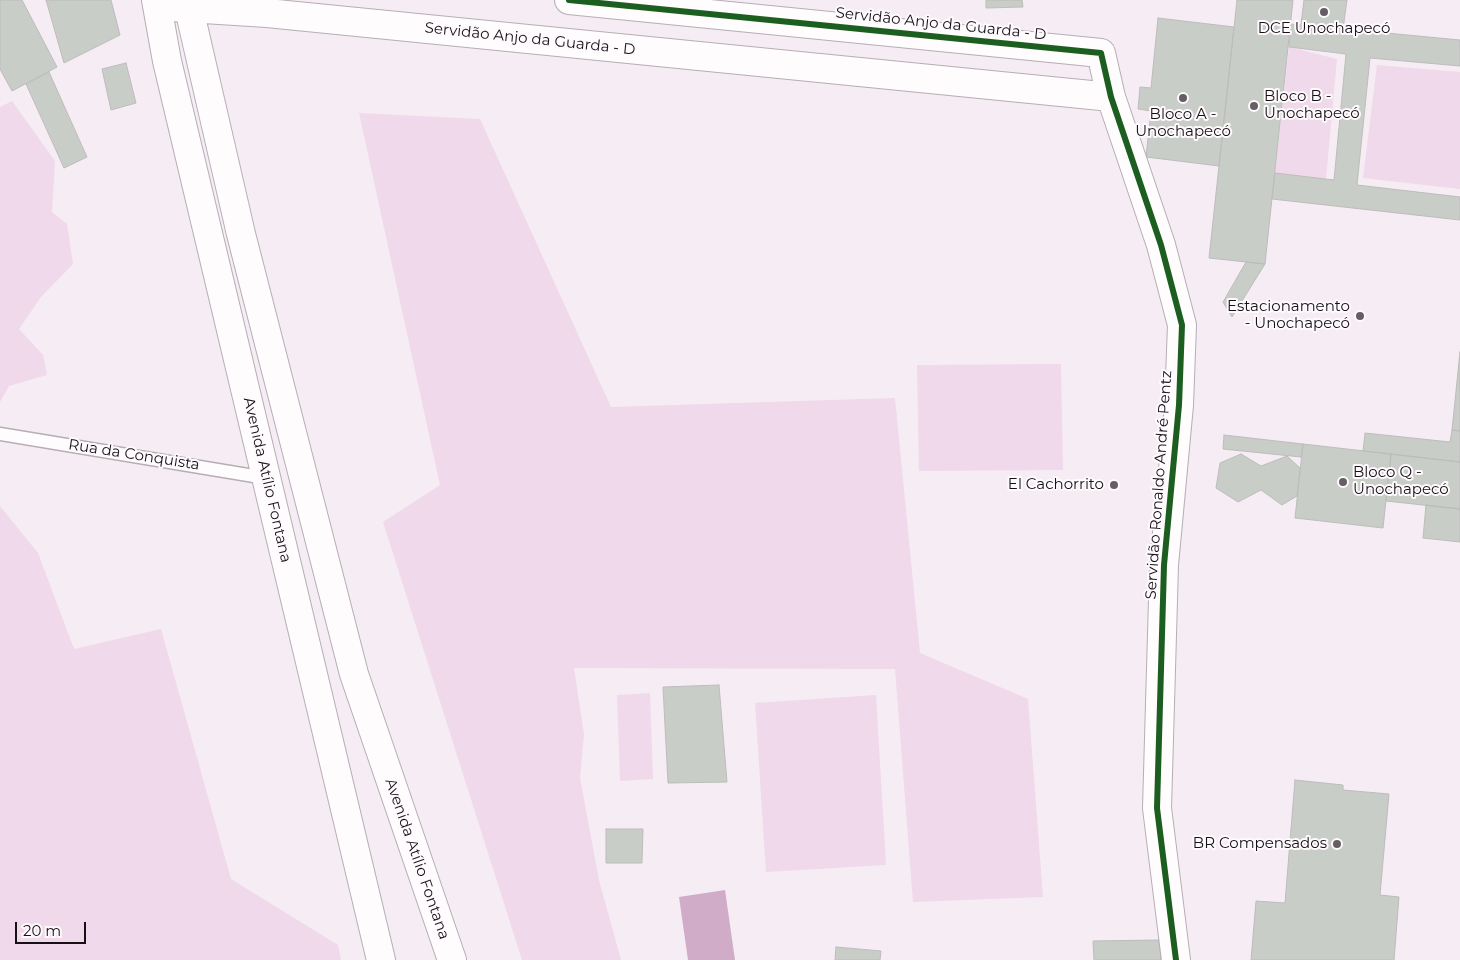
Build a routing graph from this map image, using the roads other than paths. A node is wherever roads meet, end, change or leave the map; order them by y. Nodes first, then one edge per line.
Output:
1 (574, 0) edge
2 (157, 4) edge
3 (234, 5) edge
4 (268, 6) edge
5 (189, 13) edge
6 (740, 17) junction
7 (570, 43) junction
8 (1101, 53) joint
9 (737, 60) junction
10 (1111, 97) junction
11 (0, 434) edge
12 (267, 478) junction
13 (381, 960) edge
14 (452, 960) edge
15 (1176, 960) edge

1 - 6 street, Servidão Anjo da Guarda - D
1 - 7 street
2 - 5 street, Servidão Anjo da Guarda - D
2 - 12 street, Avenida Atílio Fontana
3 - 4 street, Servidão Anjo da Guarda - D
3 - 5 street, Servidão Anjo da Guarda - D
4 - 7 street, Servidão Anjo da Guarda - D
5 - 14 street, Avenida Atílio Fontana
6 - 8 street, Servidão Anjo da Guarda - D
6 - 9 street
7 - 9 street, Servidão Anjo da Guarda - D
8 - 10 street, Servidão Ronaldo André Pentz
9 - 10 street, Servidão Anjo da Guarda - D
10 - 15 street, Servidão Ronaldo André Pentz
11 - 12 lane, Rua da Conquista
12 - 13 street, Avenida Atílio Fontana

